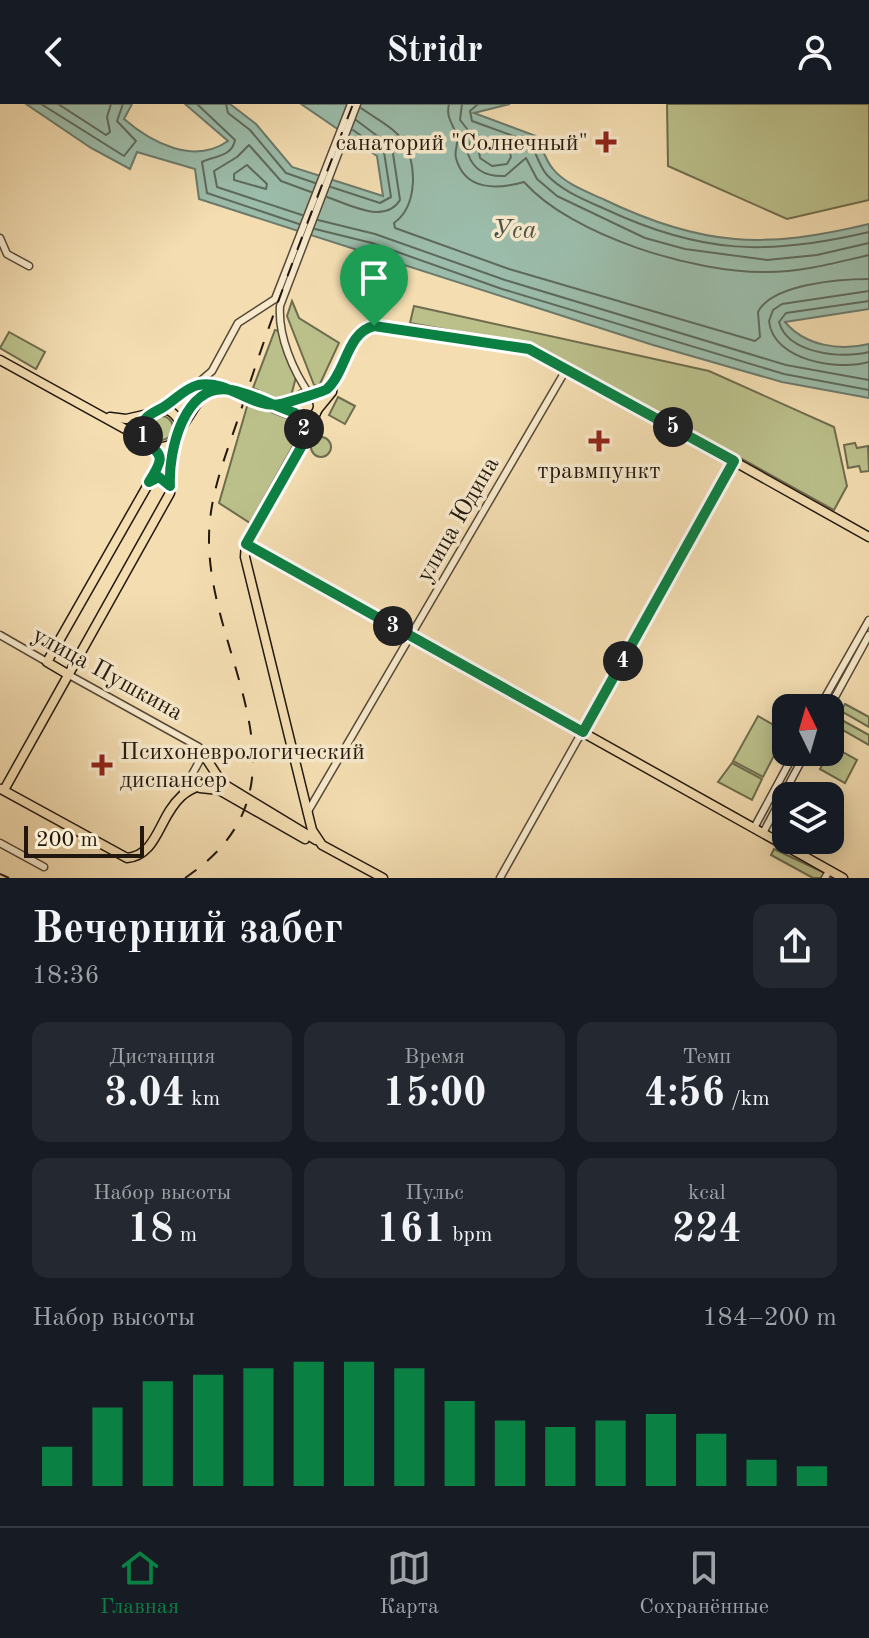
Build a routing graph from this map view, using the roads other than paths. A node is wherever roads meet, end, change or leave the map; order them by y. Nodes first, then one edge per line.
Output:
1 (351, 104) edge
2 (357, 104) edge
3 (0, 238) edge
4 (299, 247) junction
5 (29, 266) dead end
6 (0, 360) edge
7 (567, 368) junction
8 (334, 381) junction
9 (196, 385) junction
10 (230, 389) junction
11 (310, 395) junction
12 (299, 396) junction
13 (270, 405) junction
14 (317, 411) junction
15 (154, 412) junction
16 (98, 414) junction
17 (296, 414) junction
18 (180, 430) junction
19 (145, 440) junction
20 (174, 442) junction
21 (304, 442) junction
22 (157, 447) junction
23 (734, 461) junction
24 (149, 482) junction
25 (170, 490) junction
26 (869, 537) edge
27 (246, 544) junction
28 (869, 620) edge
29 (0, 635) edge
30 (409, 635) junction
31 (869, 635) edge
32 (47, 662) junction
33 (69, 675) junction
34 (827, 694) edge
35 (837, 694) edge
36 (583, 732) junction
37 (199, 749) junction
38 (789, 766) edge
39 (798, 766) edge
40 (222, 783) junction
41 (183, 791) junction
42 (1, 792) edge
43 (307, 815) junction
44 (298, 829) junction
45 (759, 831) junction
46 (0, 843) edge
47 (322, 845) junction
48 (44, 867) dead end
49 (827, 874) edge
50 (383, 878) edge
51 (500, 878) edge
52 (843, 878) edge

1 - 4 street
2 - 4 street
3 - 5 street
4 - 9 street
4 - 11 street
6 - 16 main road
7 - 8 main road
7 - 23 main road
7 - 30 street, улица Юдина
8 - 11 main road
8 - 14 main road
9 - 10 main road
9 - 15 main road
10 - 13 main road
10 - 18 main road
11 - 12 main road
11 - 14 main road
12 - 13 main road
12 - 17 main road
13 - 17 main road
14 - 17 main road
14 - 21 main road
15 - 16 main road
15 - 18 main road
15 - 19 main road
16 - 19 main road
17 - 21 main road
18 - 20 main road
19 - 22 main road
20 - 22 main road
20 - 25 main road
21 - 27 main road
22 - 24 main road
23 - 26 main road
23 - 36 street
24 - 25 main road
24 - 32 main road
25 - 33 main road
27 - 30 main road
27 - 43 main road
28 - 34 street
29 - 32 street, улица Пушкина
30 - 36 main road
30 - 43 street, улица Юдина
31 - 35 street
32 - 33 main road, улица Пушкина
33 - 37 street, улица Пушкина
33 - 42 main road
36 - 45 main road
36 - 51 street
37 - 40 main road
37 - 41 street
38 - 45 street
39 - 45 street
40 - 41 main road
40 - 44 main road
41 - 42 main road
41 - 47 main road
43 - 44 main road
43 - 47 main road
44 - 47 main road
45 - 49 main road
46 - 48 street
47 - 50 main road
49 - 52 main road

